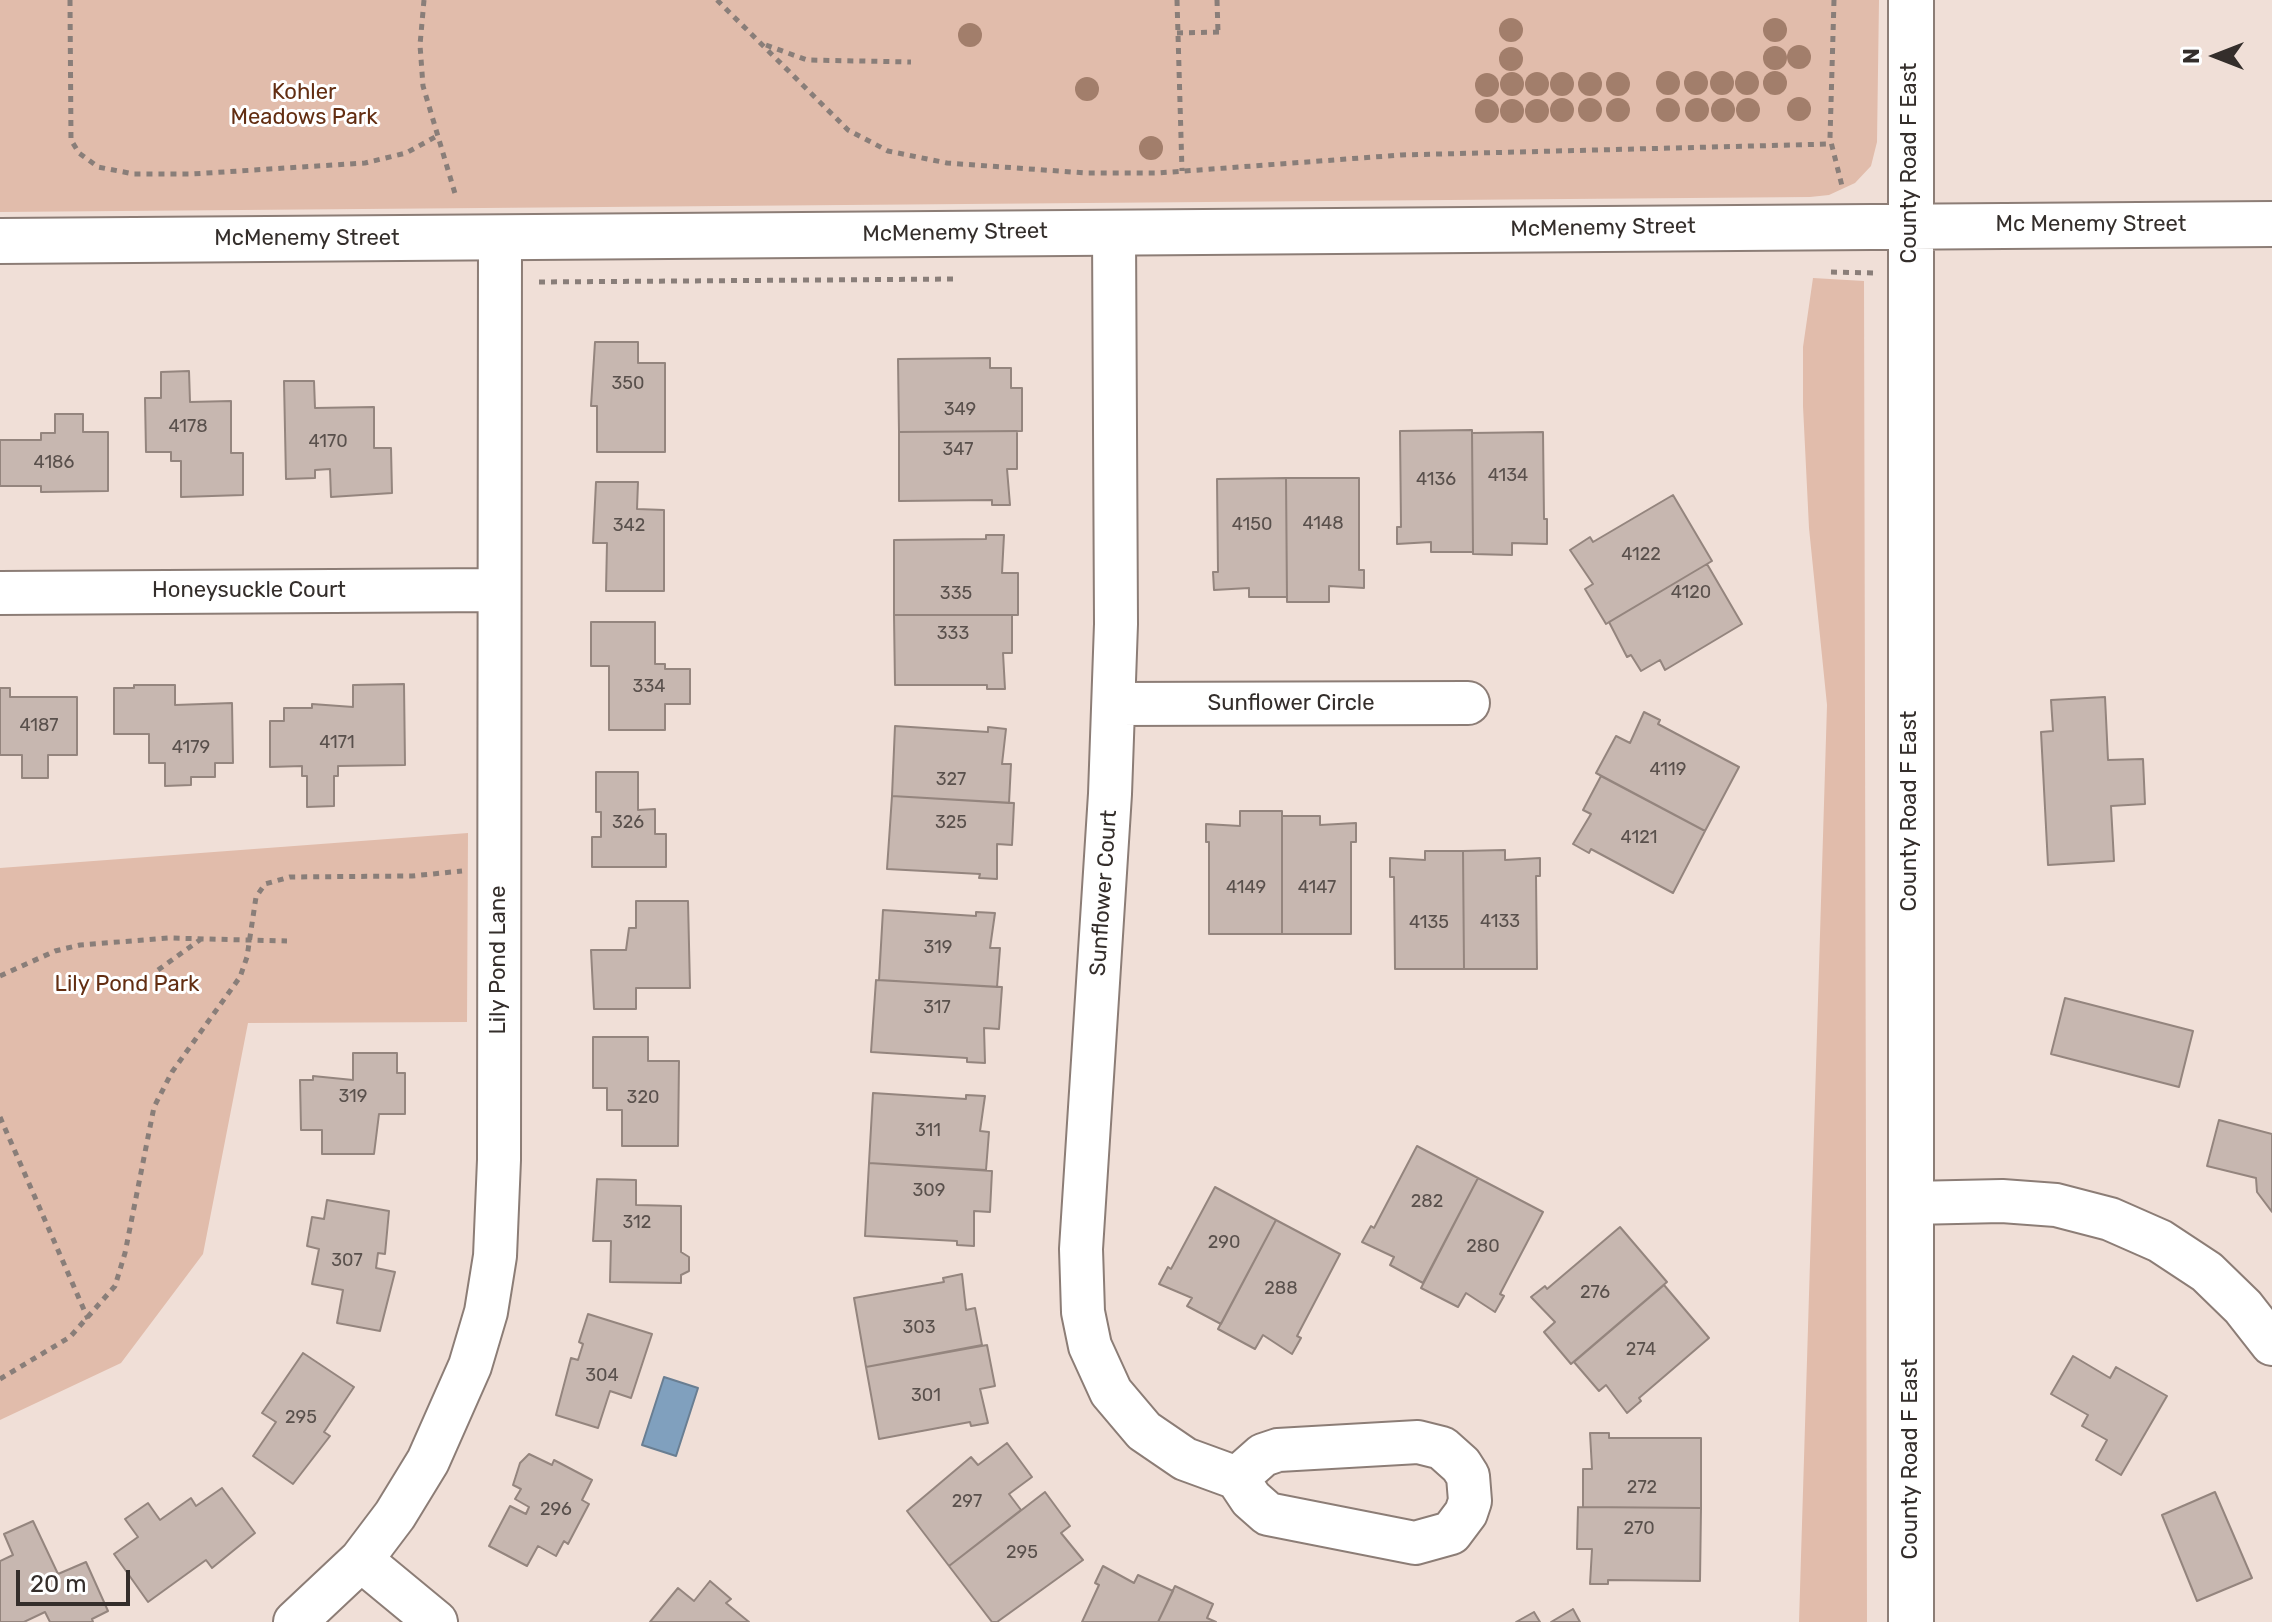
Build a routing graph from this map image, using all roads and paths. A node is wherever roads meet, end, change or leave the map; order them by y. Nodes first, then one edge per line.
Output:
1 (70, 0) edge
2 (424, 0) edge
3 (717, 0) edge
4 (1177, 0) edge
5 (1217, 0) edge
6 (1834, 0) edge
7 (1911, 0) edge
8 (1177, 33) junction
9 (759, 41) junction
10 (911, 62) dead end
11 (437, 136) junction
12 (1830, 144) junction
13 (1182, 171) junction
14 (1841, 182) dead end
15 (457, 207) dead end
16 (2272, 224) edge
17 (1910, 225) junction
18 (1114, 232) junction
19 (500, 237) junction
20 (0, 241) edge
21 (972, 278) dead end
22 (553, 282) dead end
23 (499, 590) junction
24 (0, 593) edge
25 (1468, 703) dead end
26 (1114, 704) junction
27 (499, 870) junction
28 (201, 939) junction
29 (250, 941) junction
30 (287, 941) dead end
31 (158, 970) dead end
32 (0, 976) edge
33 (0, 1117) edge
34 (1911, 1203) junction
35 (88, 1319) junction
36 (2272, 1344) edge
37 (0, 1379) edge
38 (1237, 1478) junction
39 (361, 1560) junction
40 (295, 1622) edge
41 (436, 1622) edge
42 (1911, 1622) edge

1 - 11 path
2 - 11 path
3 - 9 path
4 - 8 path
5 - 8 path
6 - 12 path
7 - 17 street, County Road F East
8 - 13 path
9 - 10 path
9 - 13 path
11 - 15 path
12 - 13 path
12 - 14 path
16 - 17 street, Mc Menemy Street
17 - 18 street, McMenemy Street
17 - 34 street, County Road F East
18 - 19 street, McMenemy Street
18 - 26 street, Sunflower Court
19 - 20 street, McMenemy Street
19 - 23 street, Lily Pond Lane
21 - 22 path
23 - 24 street, Honeysuckle Court
23 - 27 street, Lily Pond Lane
25 - 26 street, Sunflower Circle
26 - 38 street, Sunflower Court
27 - 29 path
27 - 39 street, Lily Pond Lane
28 - 29 path
28 - 31 path
28 - 32 path
29 - 30 path
29 - 35 path
33 - 35 path
34 - 36 street
34 - 42 street, County Road F East
35 - 37 path
38 - 38 street
39 - 40 street, Lily Pond Lane
39 - 41 street

